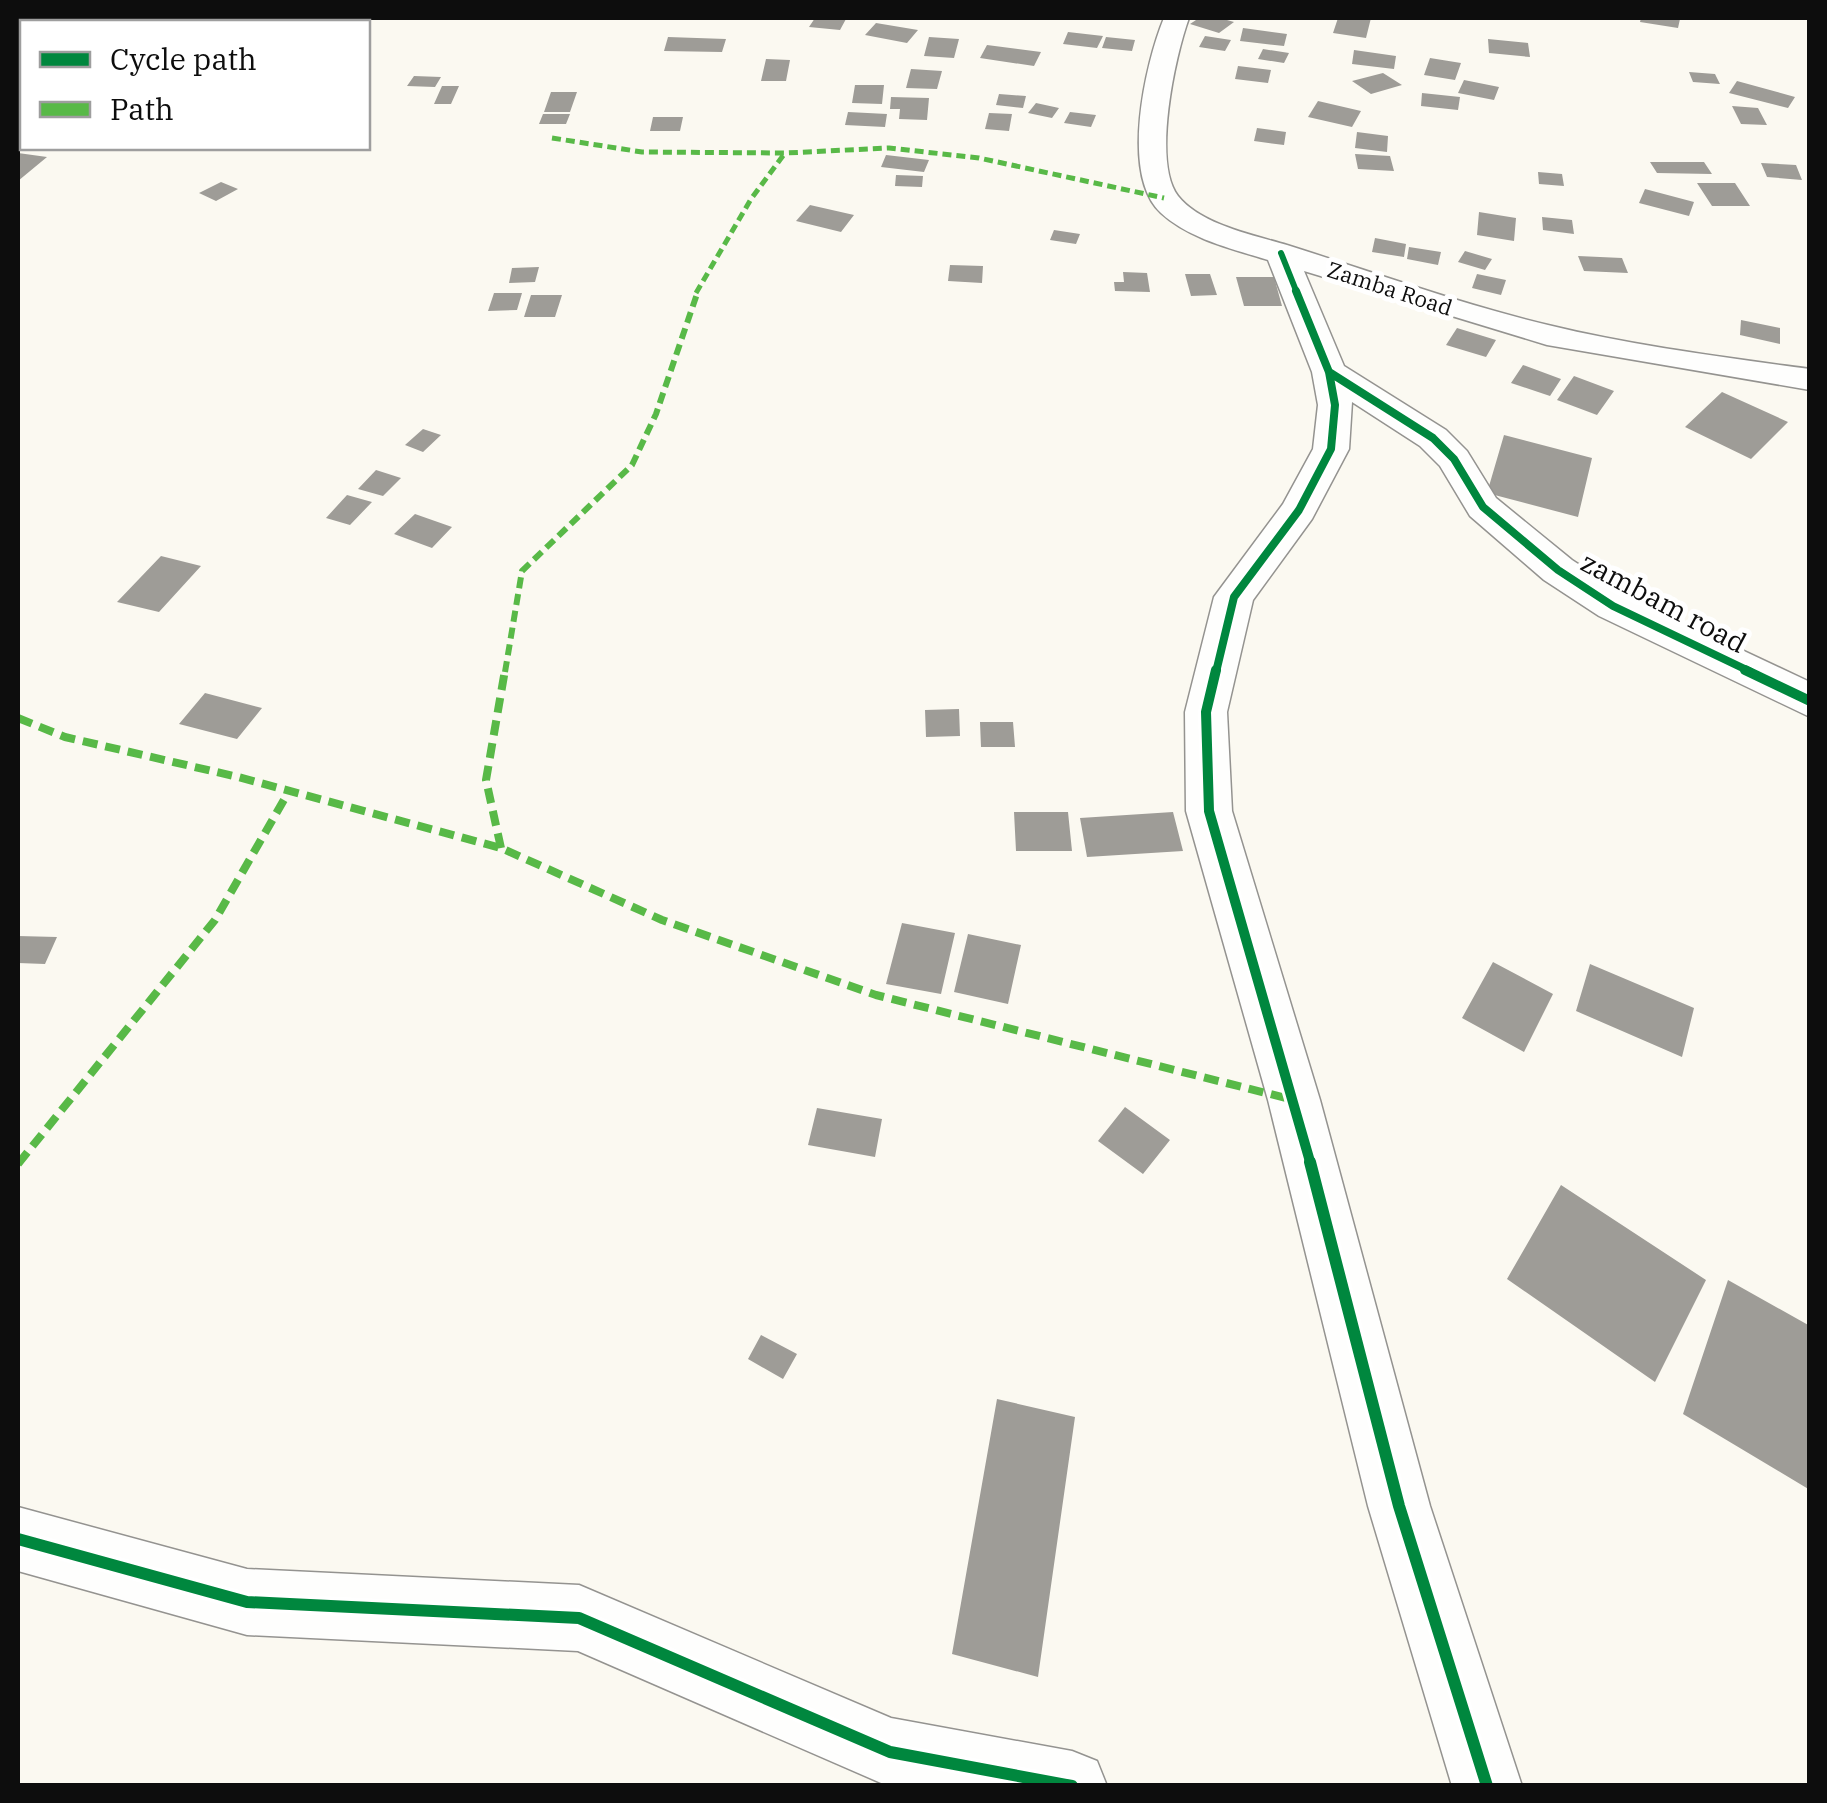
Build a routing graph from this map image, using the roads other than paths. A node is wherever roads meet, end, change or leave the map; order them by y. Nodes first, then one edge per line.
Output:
1 (1176, 18) edge
2 (1280, 254) junction
3 (1330, 372) junction
4 (1810, 380) edge
5 (1810, 701) edge
6 (18, 1539) edge
7 (1072, 1786) edge
8 (1487, 1786) edge

1 - 2 street, Zamba Road
2 - 3 street
2 - 4 street, Zamba Road
3 - 5 street, zambam road
3 - 8 street
6 - 7 street

